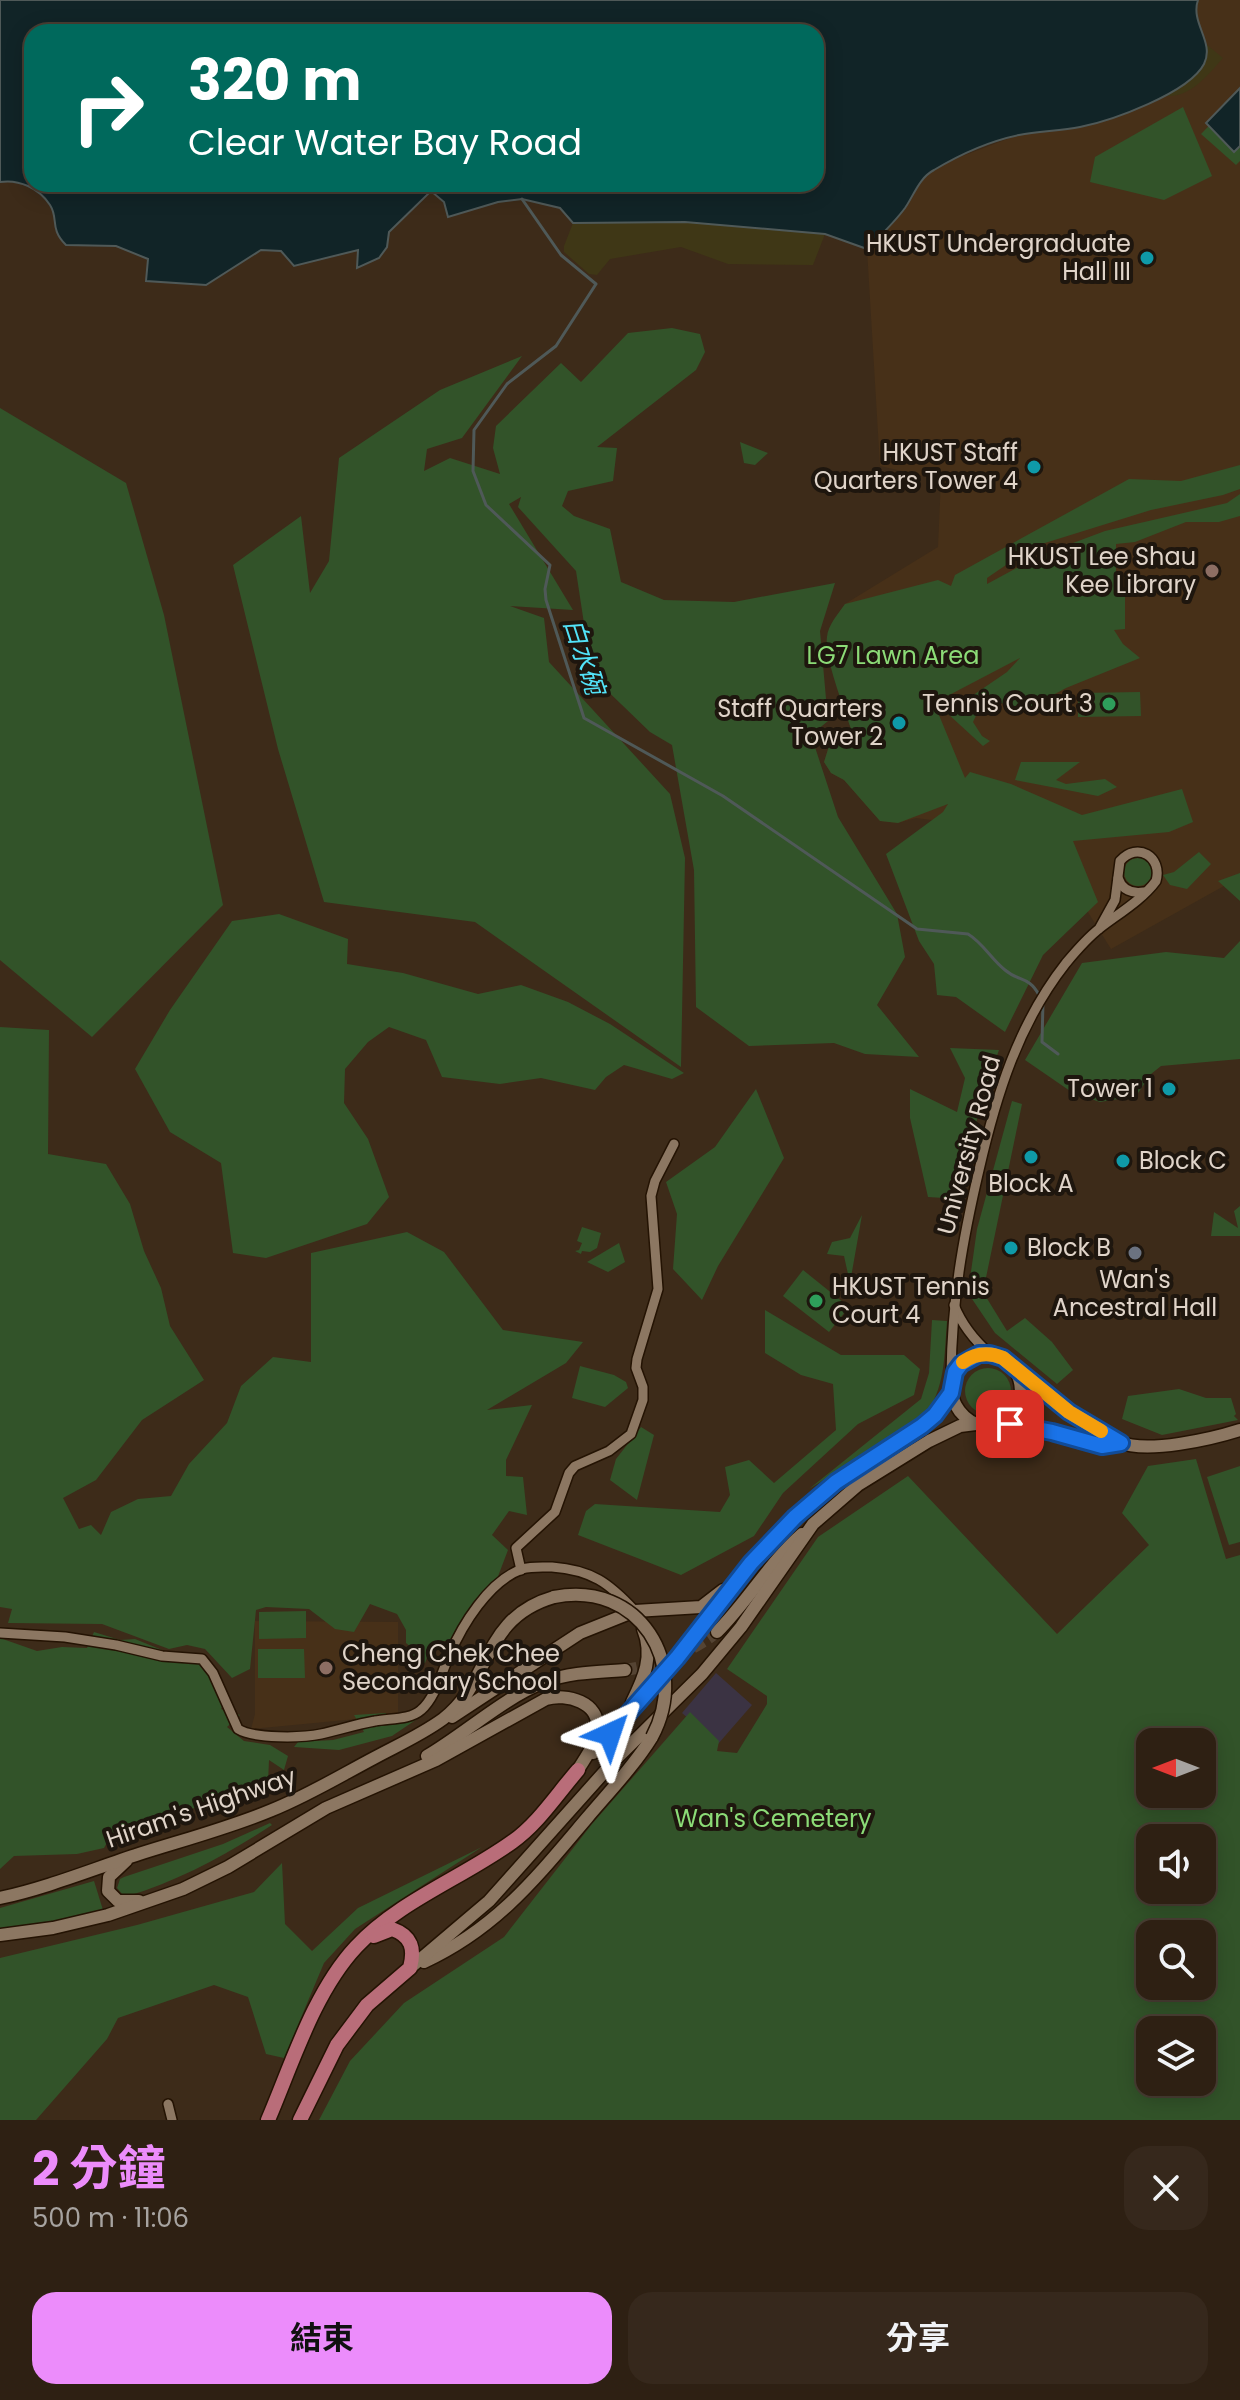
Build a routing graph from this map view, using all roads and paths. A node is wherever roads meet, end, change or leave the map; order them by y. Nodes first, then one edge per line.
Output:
1 (1117, 875) junction
2 (1145, 891) junction
3 (1099, 929) junction
4 (674, 1144) dead end
5 (953, 1302) junction
6 (990, 1354) junction
7 (1009, 1362) junction
8 (951, 1388) junction
9 (976, 1424) junction
10 (996, 1424) junction
11 (1240, 1430) edge
12 (1121, 1443) junction
13 (813, 1524) junction
14 (751, 1563) junction
15 (521, 1570) junction
16 (635, 1611) junction
17 (717, 1632) tunnel mouth
18 (0, 1633) edge
19 (625, 1670) tunnel mouth
20 (626, 1716) junction
21 (415, 1738) junction
22 (578, 1770) junction
23 (368, 1789) junction
24 (133, 1856) junction
25 (166, 1896) junction
26 (0, 1898) edge
27 (0, 1935) edge
28 (357, 1946) junction
29 (410, 1968) junction
30 (168, 2104) dead end
31 (172, 2120) edge
32 (268, 2120) edge
33 (300, 2120) edge

1 - 2 street
1 - 2 street
1 - 3 street, University Road
2 - 3 street, University Road
3 - 5 street, University Road
4 - 15 street
5 - 6 street
5 - 8 street, University Road
6 - 7 main road
6 - 8 main road
7 - 10 main road
7 - 12 main road
8 - 9 main road
8 - 14 main road
9 - 10 main road
9 - 13 main road
10 - 12 main road
11 - 12 main road
13 - 17 main road
13 - 29 main road
14 - 16 main road
14 - 20 main road
15 - 16 street
15 - 18 street
16 - 20 main road
16 - 21 main road
19 - 23 main road
20 - 22 main road
21 - 24 main road, Hiram's Highway
21 - 29 main road, Hiram's Highway, bridge
22 - 23 main road, Hiram's Highway
22 - 28 main road
23 - 25 main road, Hiram's Highway
24 - 25 main road
24 - 26 main road, Hiram's Highway
25 - 27 main road, Hiram's Highway
28 - 29 main road
28 - 32 main road
29 - 33 main road
30 - 31 street

